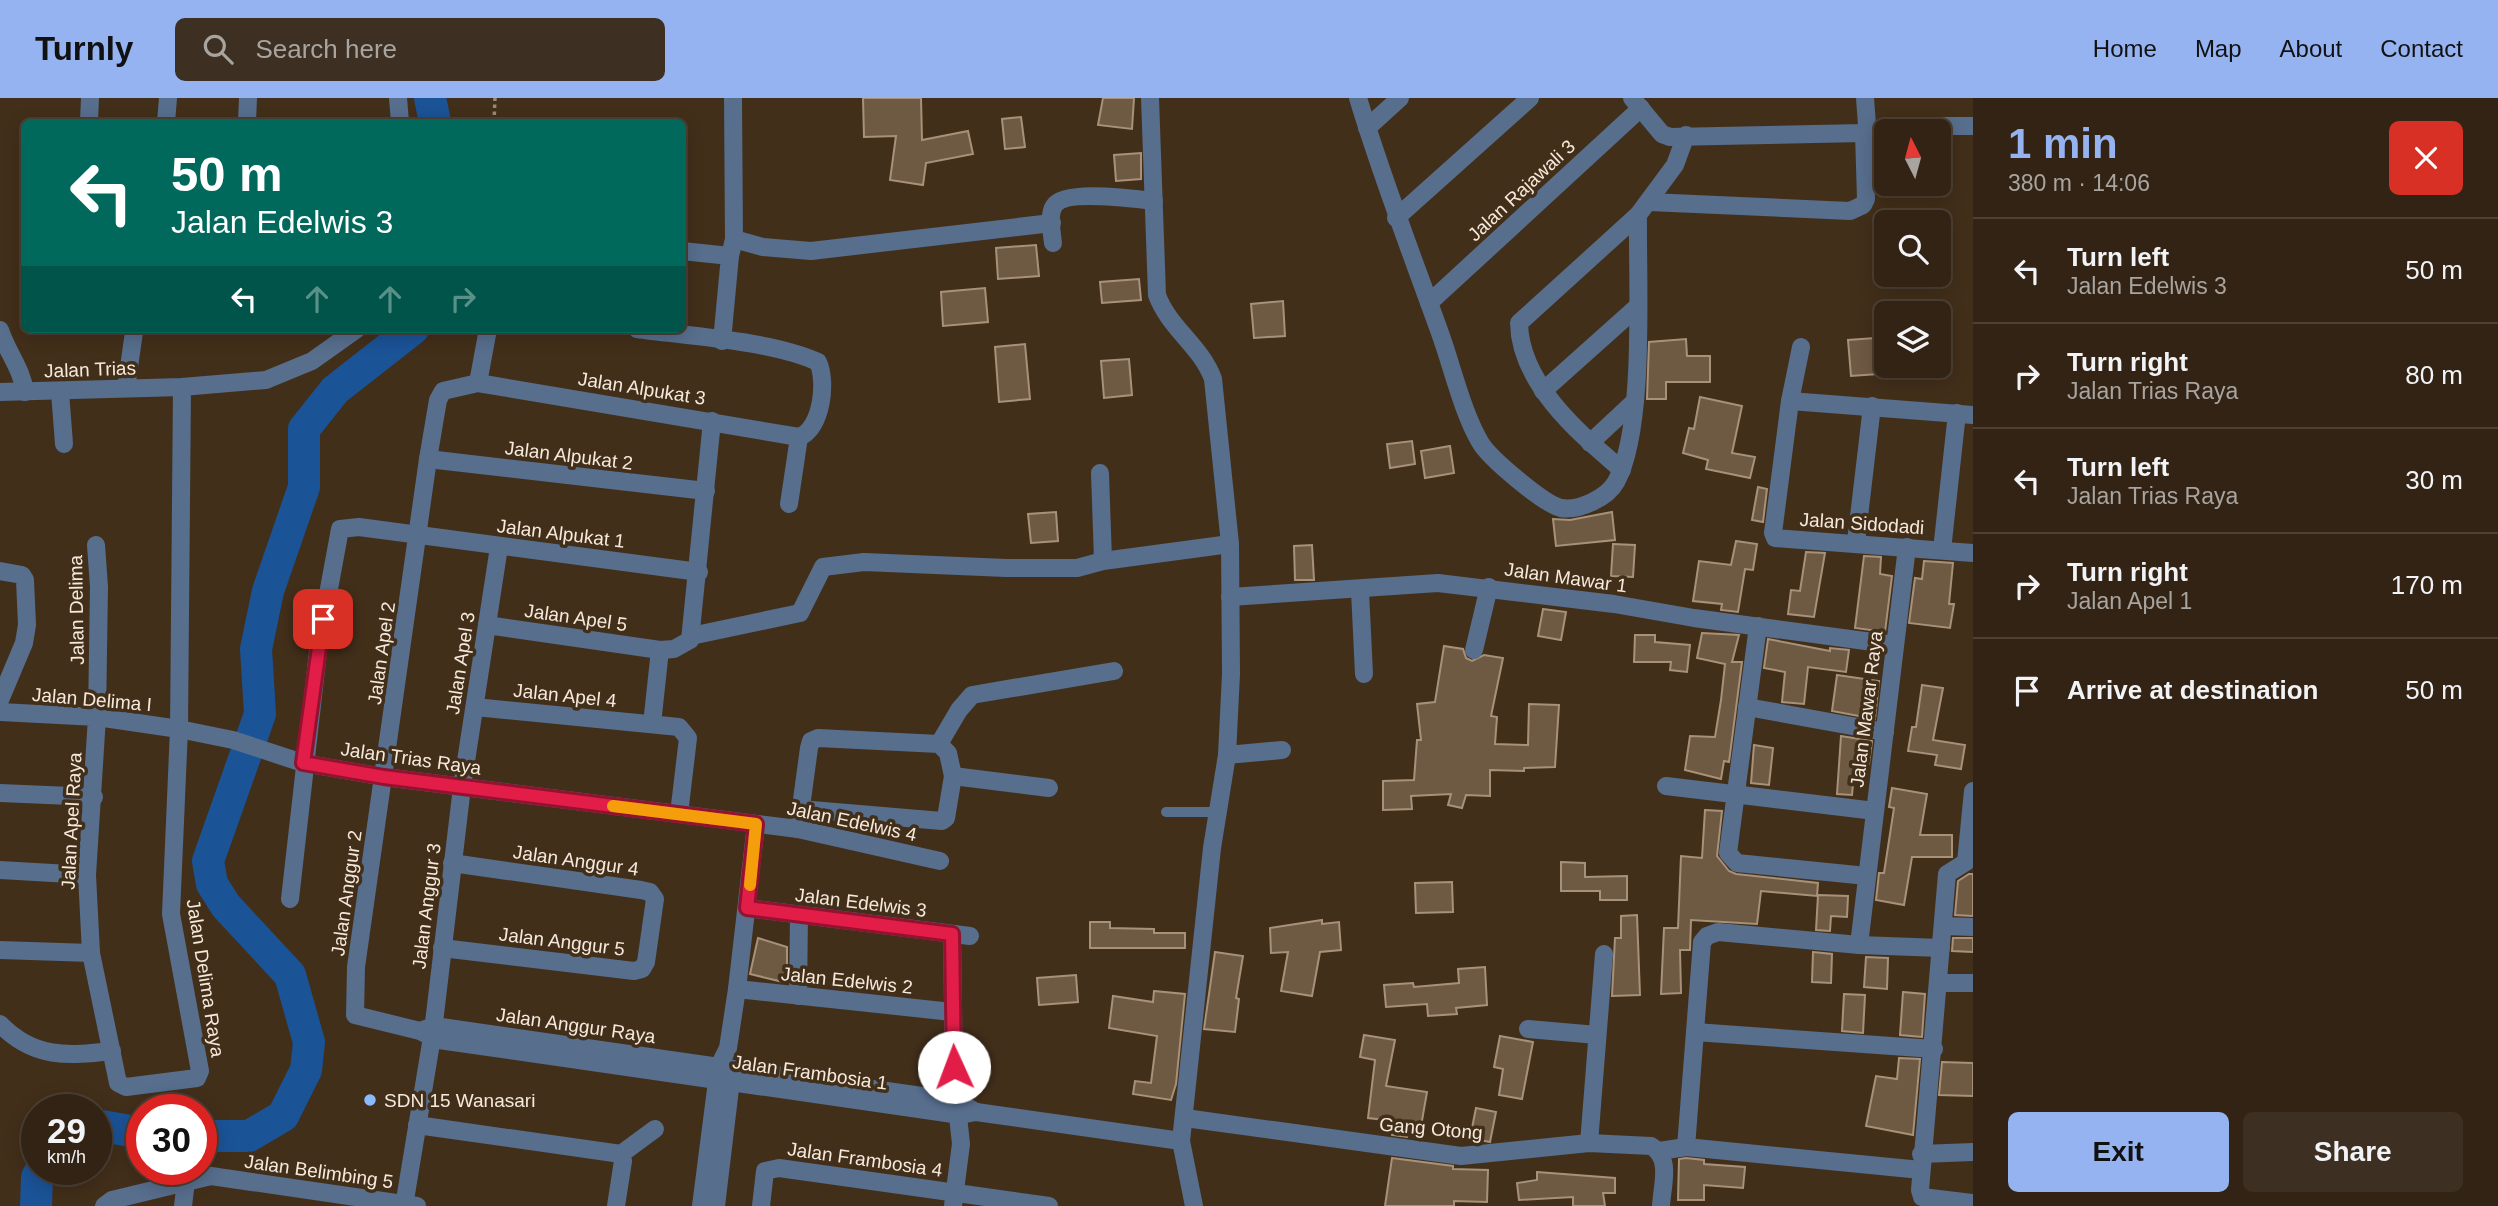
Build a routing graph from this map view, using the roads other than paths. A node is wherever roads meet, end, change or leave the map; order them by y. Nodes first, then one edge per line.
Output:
1 (90, 98) edge
2 (168, 98) edge
3 (248, 98) edge
4 (398, 98) edge
5 (733, 98) edge
6 (1150, 98) edge
7 (1358, 98) edge
8 (1400, 98) edge
9 (1530, 98) edge
10 (1865, 98) edge
11 (1636, 103) edge
12 (89, 119) edge
13 (166, 119) edge
14 (247, 119) edge
15 (400, 119) edge
16 (1973, 126) edge
17 (1951, 127) edge
18 (1367, 128) junction
19 (1864, 133) junction
20 (1686, 135) junction
21 (1154, 201) junction
22 (1643, 209) junction
23 (1396, 218) junction
24 (1052, 223) junction
25 (1053, 243) dead end
26 (732, 248) junction
27 (686, 251) edge
28 (1429, 303) junction
29 (1637, 307) junction
30 (0, 330) edge
31 (131, 333) edge
32 (487, 333) edge
33 (665, 333) edge
34 (333, 337) edge
35 (722, 341) junction
36 (1801, 346) dead end
37 (478, 383) junction
38 (182, 387) junction
39 (126, 388) junction
40 (1543, 391) junction
41 (0, 392) edge
42 (25, 392) junction
43 (60, 392) junction
44 (1635, 401) junction
45 (1790, 401) junction
46 (1872, 406) junction
47 (1965, 414) edge
48 (712, 421) junction
49 (799, 437) junction
50 (1590, 443) junction
51 (64, 444) dead end
52 (428, 459) junction
53 (1622, 470) junction
54 (1100, 473) dead end
55 (706, 491) junction
56 (789, 504) dead end
57 (419, 536) junction
58 (1856, 542) junction
59 (1230, 544) junction
60 (96, 545) dead end
61 (499, 547) junction
62 (1907, 547) junction
63 (1942, 550) junction
64 (1973, 553) edge
65 (1103, 561) junction
66 (0, 571) edge
67 (699, 572) junction
68 (1489, 587) junction
69 (1360, 591) junction
70 (1230, 597) junction
71 (487, 625) junction
72 (1758, 626) junction
73 (691, 636) junction
74 (1895, 645) junction
75 (660, 650) junction
76 (1474, 650) dead end
77 (1114, 671) dead end
78 (1364, 674) dead end
79 (0, 700) edge
80 (475, 707) junction
81 (1747, 707) junction
82 (0, 712) edge
83 (97, 717) junction
84 (652, 724) junction
85 (179, 729) junction
86 (1885, 732) junction
87 (939, 744) junction
88 (1282, 750) dead end
89 (1227, 755) junction
90 (303, 763) junction
91 (953, 776) junction
92 (384, 777) junction
93 (1666, 786) dead end
94 (462, 787) junction
95 (1049, 788) dead end
96 (1973, 792) edge
97 (0, 793) edge
98 (1736, 794) junction
99 (94, 797) junction
100 (800, 809) junction
101 (1875, 811) junction
102 (1166, 812) dead end
103 (1216, 812) junction
104 (679, 814) junction
105 (756, 824) junction
106 (798, 829) junction
107 (940, 861) dead end
108 (452, 863) junction
109 (1969, 863) edge
110 (0, 870) edge
111 (86, 875) junction
112 (1867, 876) junction
113 (290, 899) dead end
114 (747, 908) junction
115 (799, 915) junction
116 (1943, 926) junction
117 (1973, 927) edge
118 (651, 934) joint
119 (952, 934) junction
120 (970, 936) dead end
121 (1859, 945) junction
122 (442, 948) junction
123 (1941, 948) junction
124 (0, 950) edge
125 (91, 953) junction
126 (1604, 954) dead end
127 (1939, 983) junction
128 (1973, 983) edge
129 (737, 989) junction
130 (798, 996) junction
131 (952, 1012) junction
132 (355, 1015) joint
133 (0, 1024) edge
134 (1528, 1029) dead end
135 (430, 1031) junction
136 (1695, 1032) junction
137 (1597, 1035) junction
138 (1934, 1049) junction
139 (111, 1051) junction
140 (725, 1072) junction
141 (964, 1109) junction
142 (1185, 1118) junction
143 (417, 1125) junction
144 (655, 1129) dead end
145 (1181, 1141) junction
146 (1589, 1143) junction
147 (1686, 1147) junction
148 (1659, 1151) junction
149 (1973, 1152) edge
150 (621, 1154) junction
151 (1921, 1162) junction
152 (217, 1178) edge
153 (170, 1185) edge
154 (186, 1185) edge
155 (954, 1200) edge
156 (1973, 1203) edge
157 (408, 1205) edge
158 (104, 1206) edge
159 (183, 1206) edge
160 (616, 1206) edge
161 (701, 1206) edge
162 (716, 1206) edge
163 (761, 1206) edge
164 (1049, 1206) edge
165 (1194, 1206) edge
166 (1661, 1206) edge

1 - 12 street
2 - 13 street
3 - 14 street
4 - 15 street
5 - 26 street
6 - 21 street
7 - 18 street
8 - 18 street
9 - 23 street
10 - 19 street
11 - 20 street
11 - 28 street, Jalan Rajawali 3
16 - 17 street
18 - 23 street
19 - 20 street
19 - 22 street
20 - 22 street
21 - 24 street
21 - 59 street
22 - 29 street
22 - 40 street
23 - 28 street
24 - 25 street
24 - 26 street
26 - 27 street
26 - 35 street
28 - 53 street
29 - 40 street
29 - 44 street
30 - 42 street
31 - 39 street
32 - 37 street
33 - 35 street
34 - 38 street, Jalan Trias
35 - 49 street
36 - 45 street, Jalan Sidodadi
37 - 48 street, Jalan Alpukat 3
37 - 52 street, Jalan Apel 2
38 - 39 street, Jalan Trias
38 - 85 street
39 - 43 street, Jalan Trias
40 - 50 street
41 - 42 street, Jalan Trias
42 - 43 street, Jalan Trias
43 - 51 street
44 - 50 street
44 - 53 street
45 - 46 street
45 - 58 street, Jalan Sidodadi
46 - 47 street
46 - 58 street
47 - 63 street
48 - 49 street, Jalan Alpukat 3
48 - 55 street
49 - 56 street
50 - 53 street
52 - 55 street, Jalan Alpukat 2
52 - 57 street, Jalan Apel 2
54 - 65 street
55 - 67 street
57 - 61 street, Jalan Alpukat 1
57 - 90 street, Jalan Alpukat 1
57 - 92 street, Jalan Apel 2
58 - 62 street, Jalan Sidodadi
59 - 65 street
59 - 70 street
60 - 83 street, Jalan Delima
61 - 67 street, Jalan Alpukat 1
61 - 71 street, Jalan Apel 3
62 - 63 street, Jalan Sidodadi
62 - 74 street, Jalan Mawar Raya
63 - 64 street, Jalan Sidodadi
65 - 73 street
66 - 79 street
67 - 73 street
68 - 69 street, Jalan Mawar 1
68 - 72 street, Jalan Mawar 1
68 - 76 street
69 - 70 street, Jalan Mawar 1
69 - 78 street
70 - 89 street
71 - 75 street, Jalan Apel 5
71 - 80 street, Jalan Apel 3
72 - 74 street, Jalan Mawar 1
72 - 81 street
73 - 75 street
74 - 86 street, Jalan Mawar Raya
75 - 84 street
77 - 87 street
80 - 84 street, Jalan Apel 4
80 - 94 street, Jalan Apel 3
81 - 86 street
81 - 98 street
82 - 83 street, Jalan Delima I
83 - 85 street, Jalan Delima I
83 - 99 street, Jalan Apel Raya
84 - 104 street, Jalan Apel 4
85 - 90 street, Jalan Trias Raya
85 - 139 street, Jalan Delima Raya
86 - 101 street, Jalan Mawar Raya
87 - 91 street
87 - 100 street
88 - 89 street
89 - 103 street
90 - 92 street, Jalan Trias Raya
90 - 113 street
91 - 95 street
91 - 100 street
92 - 94 street, Jalan Trias Raya
92 - 132 street, Jalan Anggur 2
93 - 98 street
94 - 104 street, Jalan Trias Raya
94 - 108 street, Jalan Anggur 3
96 - 109 street
97 - 99 street
98 - 101 street
98 - 112 street
99 - 111 street, Jalan Apel Raya
100 - 106 street
101 - 112 street, Jalan Mawar Raya
102 - 103 lane
103 - 142 street
104 - 105 street, Jalan Trias Raya
105 - 106 street, Jalan Edelwis 4
105 - 114 street
106 - 107 street, Jalan Edelwis 4
108 - 118 street, Jalan Anggur 4
108 - 122 street, Jalan Anggur 3
109 - 116 street
110 - 111 street
111 - 125 street, Jalan Apel Raya
112 - 121 street, Jalan Mawar Raya
114 - 115 street, Jalan Edelwis 3
114 - 129 street
115 - 119 street, Jalan Edelwis 3
115 - 130 street
116 - 117 street
116 - 123 street
118 - 122 street, Jalan Anggur 5
119 - 120 street, Jalan Edelwis 3
119 - 131 street
121 - 123 street
121 - 136 street
122 - 135 street, Jalan Anggur 3
123 - 127 street
124 - 125 street
125 - 139 street, Jalan Apel Raya
126 - 137 street
127 - 128 street
127 - 138 street
129 - 130 street, Jalan Edelwis 2
129 - 140 street
130 - 131 street, Jalan Edelwis 2
131 - 141 street
132 - 135 street, Jalan Anggur Raya
133 - 139 street
134 - 137 street
135 - 140 street, Jalan Anggur Raya
135 - 143 street, Jalan Anggur 3
136 - 138 street
136 - 147 street
137 - 146 street
138 - 151 street
140 - 141 street, Jalan Frambosia 1
140 - 161 street
140 - 162 street
141 - 145 street, Jalan Frambosia 1
141 - 155 street
142 - 145 street
142 - 146 street, Gang Otong
143 - 150 street
143 - 157 street, Jalan Anggur 3
144 - 150 street
145 - 165 street
146 - 148 street, Gang Otong
147 - 148 street, Gang Otong
147 - 151 street, Gang Otong
148 - 166 street
149 - 151 street, Gang Otong
150 - 160 street
151 - 156 street
152 - 157 street, Jalan Belimbing 5
153 - 158 street, Jalan Belimbing 5
154 - 159 street
155 - 163 street, Jalan Frambosia 4
155 - 164 street, Jalan Frambosia 4

